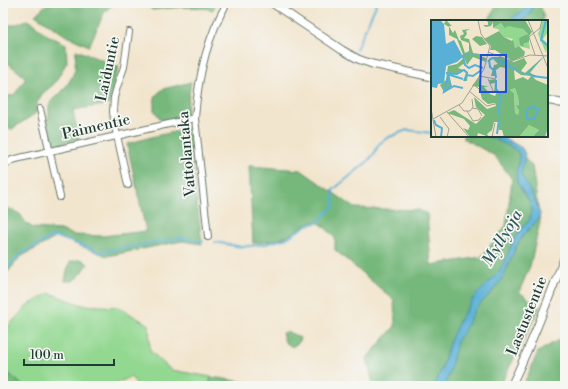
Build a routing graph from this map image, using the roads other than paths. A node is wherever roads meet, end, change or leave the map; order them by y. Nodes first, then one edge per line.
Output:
1 (227, 3) edge
2 (272, 3) edge
3 (129, 32) dead end
4 (431, 77) edge
5 (548, 100) edge
6 (565, 104) edge
7 (40, 109) dead end
8 (195, 118) junction
9 (117, 136) junction
10 (49, 151) junction
11 (3, 166) edge
12 (128, 185) dead end
13 (60, 197) dead end
14 (208, 237) dead end
15 (565, 256) edge
16 (511, 386) edge

1 - 8 street, Vattolantaka
2 - 4 street
3 - 9 street, Laiduntie
5 - 6 street
7 - 10 street
8 - 9 street, Paimentie
8 - 14 street, Vattolantaka
9 - 10 street, Paimentie
9 - 12 street, Laiduntie
10 - 11 street, Paimentie
10 - 13 street
15 - 16 street, Lastustentie

